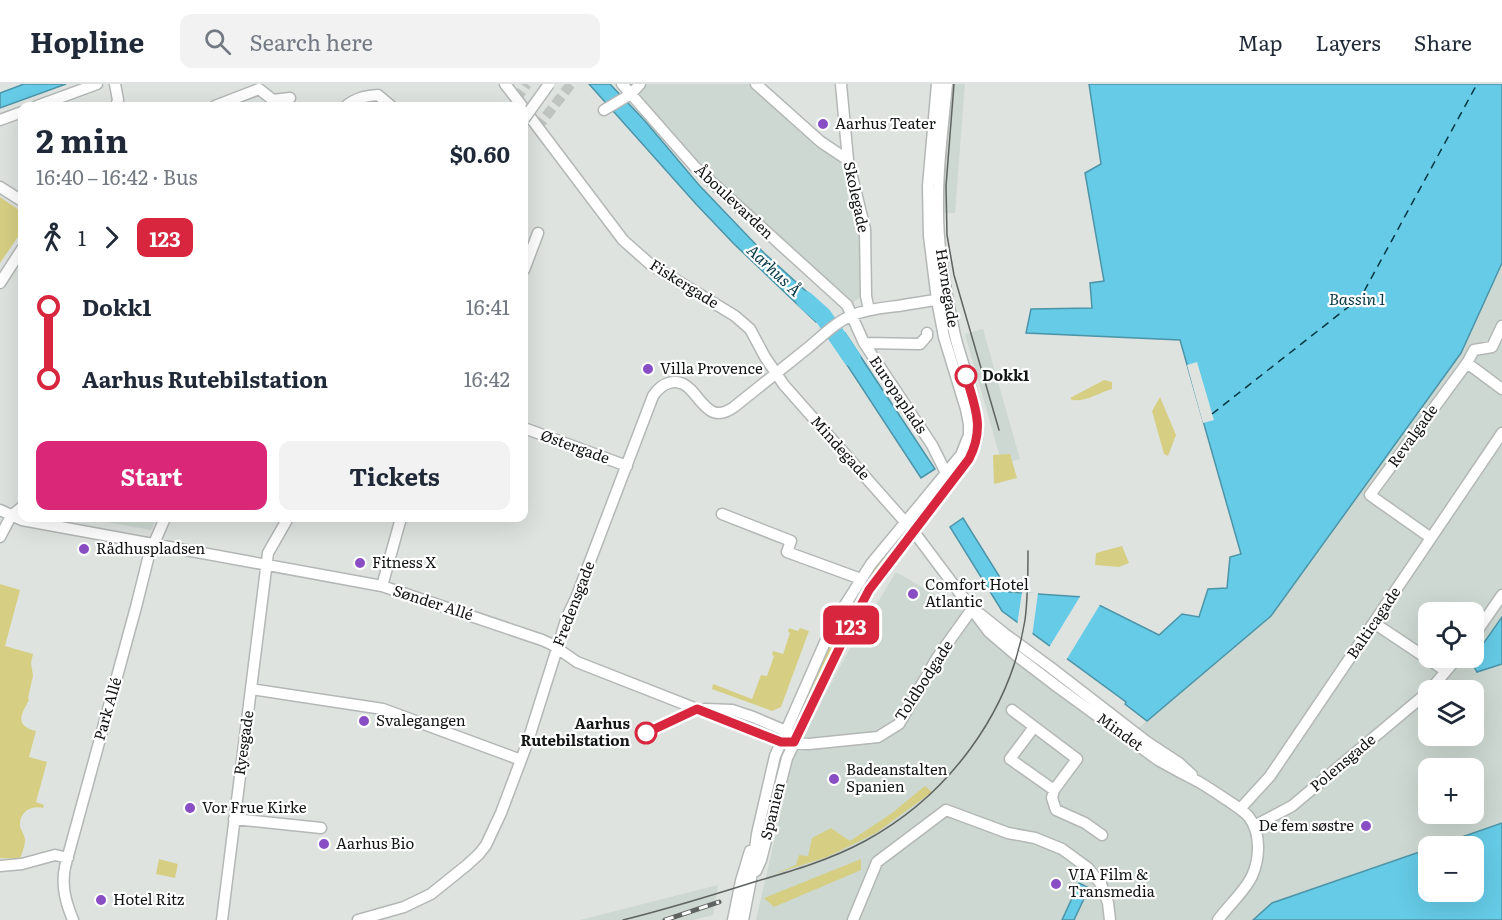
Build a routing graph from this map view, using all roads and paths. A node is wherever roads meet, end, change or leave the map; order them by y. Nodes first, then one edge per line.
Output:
1 (97, 84) edge
2 (115, 84) edge
3 (505, 84) edge
4 (549, 84) edge
5 (622, 84) edge
6 (640, 84) edge
7 (756, 84) edge
8 (841, 84) edge
9 (937, 84) edge
10 (947, 84) edge
11 (379, 90) edge
12 (628, 94) junction
13 (290, 98) dead end
14 (48, 102) edge
15 (117, 102) edge
16 (225, 102) edge
17 (351, 102) edge
18 (518, 102) edge
19 (607, 108) dead end
20 (18, 113) edge
21 (528, 113) edge
22 (528, 115) edge
23 (0, 120) edge
24 (848, 160) junction
25 (0, 187) edge
26 (18, 198) edge
27 (538, 233) dead end
28 (18, 255) edge
29 (528, 259) edge
30 (0, 283) edge
31 (942, 299) junction
32 (868, 310) junction
33 (851, 315) junction
34 (1502, 326) edge
35 (927, 333) dead end
36 (864, 343) junction
37 (1467, 363) junction
38 (776, 374) junction
39 (1502, 389) edge
40 (528, 429) edge
41 (1502, 433) edge
42 (627, 466) junction
43 (950, 481) junction
44 (0, 510) edge
45 (18, 511) edge
46 (722, 514) dead end
47 (12, 516) junction
48 (18, 518) edge
49 (32, 522) edge
50 (163, 522) edge
51 (286, 522) edge
52 (400, 522) edge
53 (905, 522) junction
54 (914, 532) junction
55 (0, 537) edge
56 (1431, 538) junction
57 (153, 545) junction
58 (266, 566) junction
59 (861, 579) junction
60 (382, 586) junction
61 (1502, 595) edge
62 (972, 609) junction
63 (1484, 621) edge
64 (1374, 622) junction
65 (557, 649) junction
66 (1449, 668) edge
67 (1446, 671) junction
68 (1438, 680) edge
69 (251, 689) junction
70 (1418, 700) edge
71 (697, 709) junction
72 (1012, 710) dead end
73 (1034, 727) junction
74 (786, 730) junction
75 (781, 742) junction
76 (794, 742) junction
77 (521, 760) junction
78 (1054, 790) junction
79 (1240, 809) junction
80 (234, 819) junction
81 (1254, 826) junction
82 (321, 828) dead end
83 (757, 834) junction
84 (1102, 835) dead end
85 (68, 858) junction
86 (0, 866) edge
87 (751, 879) junction
88 (72, 918) edge
89 (222, 920) edge
90 (358, 920) edge
91 (733, 920) edge
92 (743, 920) edge
93 (853, 920) edge
94 (1110, 920) edge
95 (1218, 920) edge

1 - 14 street
2 - 15 street
3 - 18 street, Fiskergade
4 - 21 street, bridge
5 - 12 street, Åboulevarden
6 - 12 street
7 - 24 street
8 - 24 street, Skolegade
9 - 31 street, Havnegade
10 - 31 street, Havnegade
11 - 17 street
12 - 19 street
12 - 33 street, Åboulevarden
13 - 16 street
20 - 23 street
22 - 38 street, Fiskergade
24 - 32 street, Skolegade
25 - 26 street
27 - 29 street
28 - 30 street
31 - 32 street
31 - 43 street, Havnegade
32 - 33 street
33 - 36 street, Europaplads
33 - 38 street
34 - 37 street, Revalgade
35 - 36 street
36 - 43 street, Europaplads
37 - 39 street
37 - 56 street, Revalgade
38 - 42 street, Fredensgade
38 - 53 street, Mindegade
40 - 42 street, Østergade
41 - 56 street, Balticagade
42 - 65 street, Fredensgade
43 - 53 street
43 - 54 street
44 - 47 street
45 - 47 street
46 - 59 street
47 - 48 street
47 - 55 street
49 - 57 street
50 - 57 street, Park Allé
51 - 58 street, Ryesgade
52 - 60 street
53 - 54 street, Mindegade
53 - 59 street
54 - 62 street
54 - 76 street, Spanien
56 - 64 street, Balticagade
57 - 58 street, Sønder Allé
57 - 85 street, Park Allé
58 - 60 street, Sønder Allé
58 - 69 street, Ryesgade
59 - 74 street, Spanien
60 - 65 street, Sønder Allé
61 - 63 street
62 - 76 street, Toldbodgade
62 - 79 street, Mindet
64 - 67 street
64 - 79 street, Balticagade
65 - 71 street, Sønder Allé
65 - 77 street, Fredensgade
66 - 67 street, Polensgade
67 - 68 street, Polensgade
69 - 77 street
69 - 80 street, Ryesgade
70 - 81 street, Polensgade
71 - 74 street, Sønder Allé
71 - 75 street, Sønder Allé
72 - 73 street
73 - 78 street
73 - 78 street
74 - 75 street, Spanien
74 - 76 street
75 - 76 street, Sønder Allé
75 - 83 street, Spanien
76 - 87 street, Spanien
77 - 90 street, Fredensgade
78 - 84 street
79 - 81 street, Mindet
80 - 82 street
80 - 89 street, Ryesgade
81 - 95 street
83 - 87 street, Spanien
83 - 91 street, Spanien
85 - 86 street
85 - 88 street, Park Allé
87 - 92 street, Spanien
93 - 94 street

